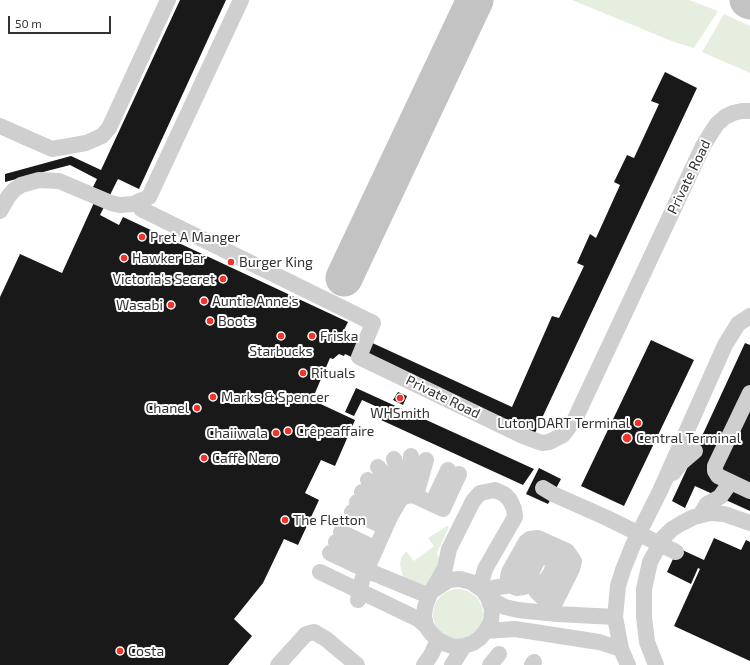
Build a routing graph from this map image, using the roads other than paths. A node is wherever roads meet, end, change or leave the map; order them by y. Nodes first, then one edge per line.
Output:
1 (168, 0) edge
2 (241, 0) edge
3 (750, 111) edge
4 (0, 126) edge
5 (144, 199) junction
6 (0, 211) edge
7 (750, 316) edge
8 (750, 393) edge
9 (695, 451) dead end
10 (410, 456) dead end
11 (394, 459) dead end
12 (378, 467) dead end
13 (730, 483) junction
14 (543, 488) dead end
15 (660, 490) junction
16 (750, 491) edge
17 (700, 515) junction
18 (750, 523) edge
19 (344, 527) junction
20 (390, 531) junction
21 (676, 552) dead end
22 (511, 585) junction
23 (485, 593) junction
24 (430, 594) junction
25 (555, 614) junction
26 (615, 617) junction
27 (486, 631) junction
28 (432, 634) junction
29 (464, 646) junction
30 (621, 649) junction
31 (278, 665) edge
32 (357, 665) edge
33 (424, 665) edge
34 (452, 665) edge
35 (628, 665) edge
36 (656, 665) edge

1 - 4 street
2 - 5 street
3 - 5 street, Private Road
5 - 6 street
7 - 15 street
8 - 13 street
9 - 15 street
10 - 20 street
11 - 20 street
12 - 20 street
13 - 16 street
13 - 17 street
14 - 21 street, bridge
15 - 26 street
17 - 18 street
17 - 36 street
19 - 20 street
19 - 20 street
19 - 20 street
19 - 20 street
19 - 20 street
20 - 20 street
20 - 24 street
20 - 28 street
22 - 22 street
22 - 23 street
22 - 25 street
23 - 24 street
23 - 24 street
23 - 25 street
23 - 27 street
24 - 28 street
25 - 26 street
26 - 30 street
27 - 29 street
27 - 30 street
28 - 29 street
28 - 33 street
29 - 34 street
30 - 35 street
31 - 32 street

